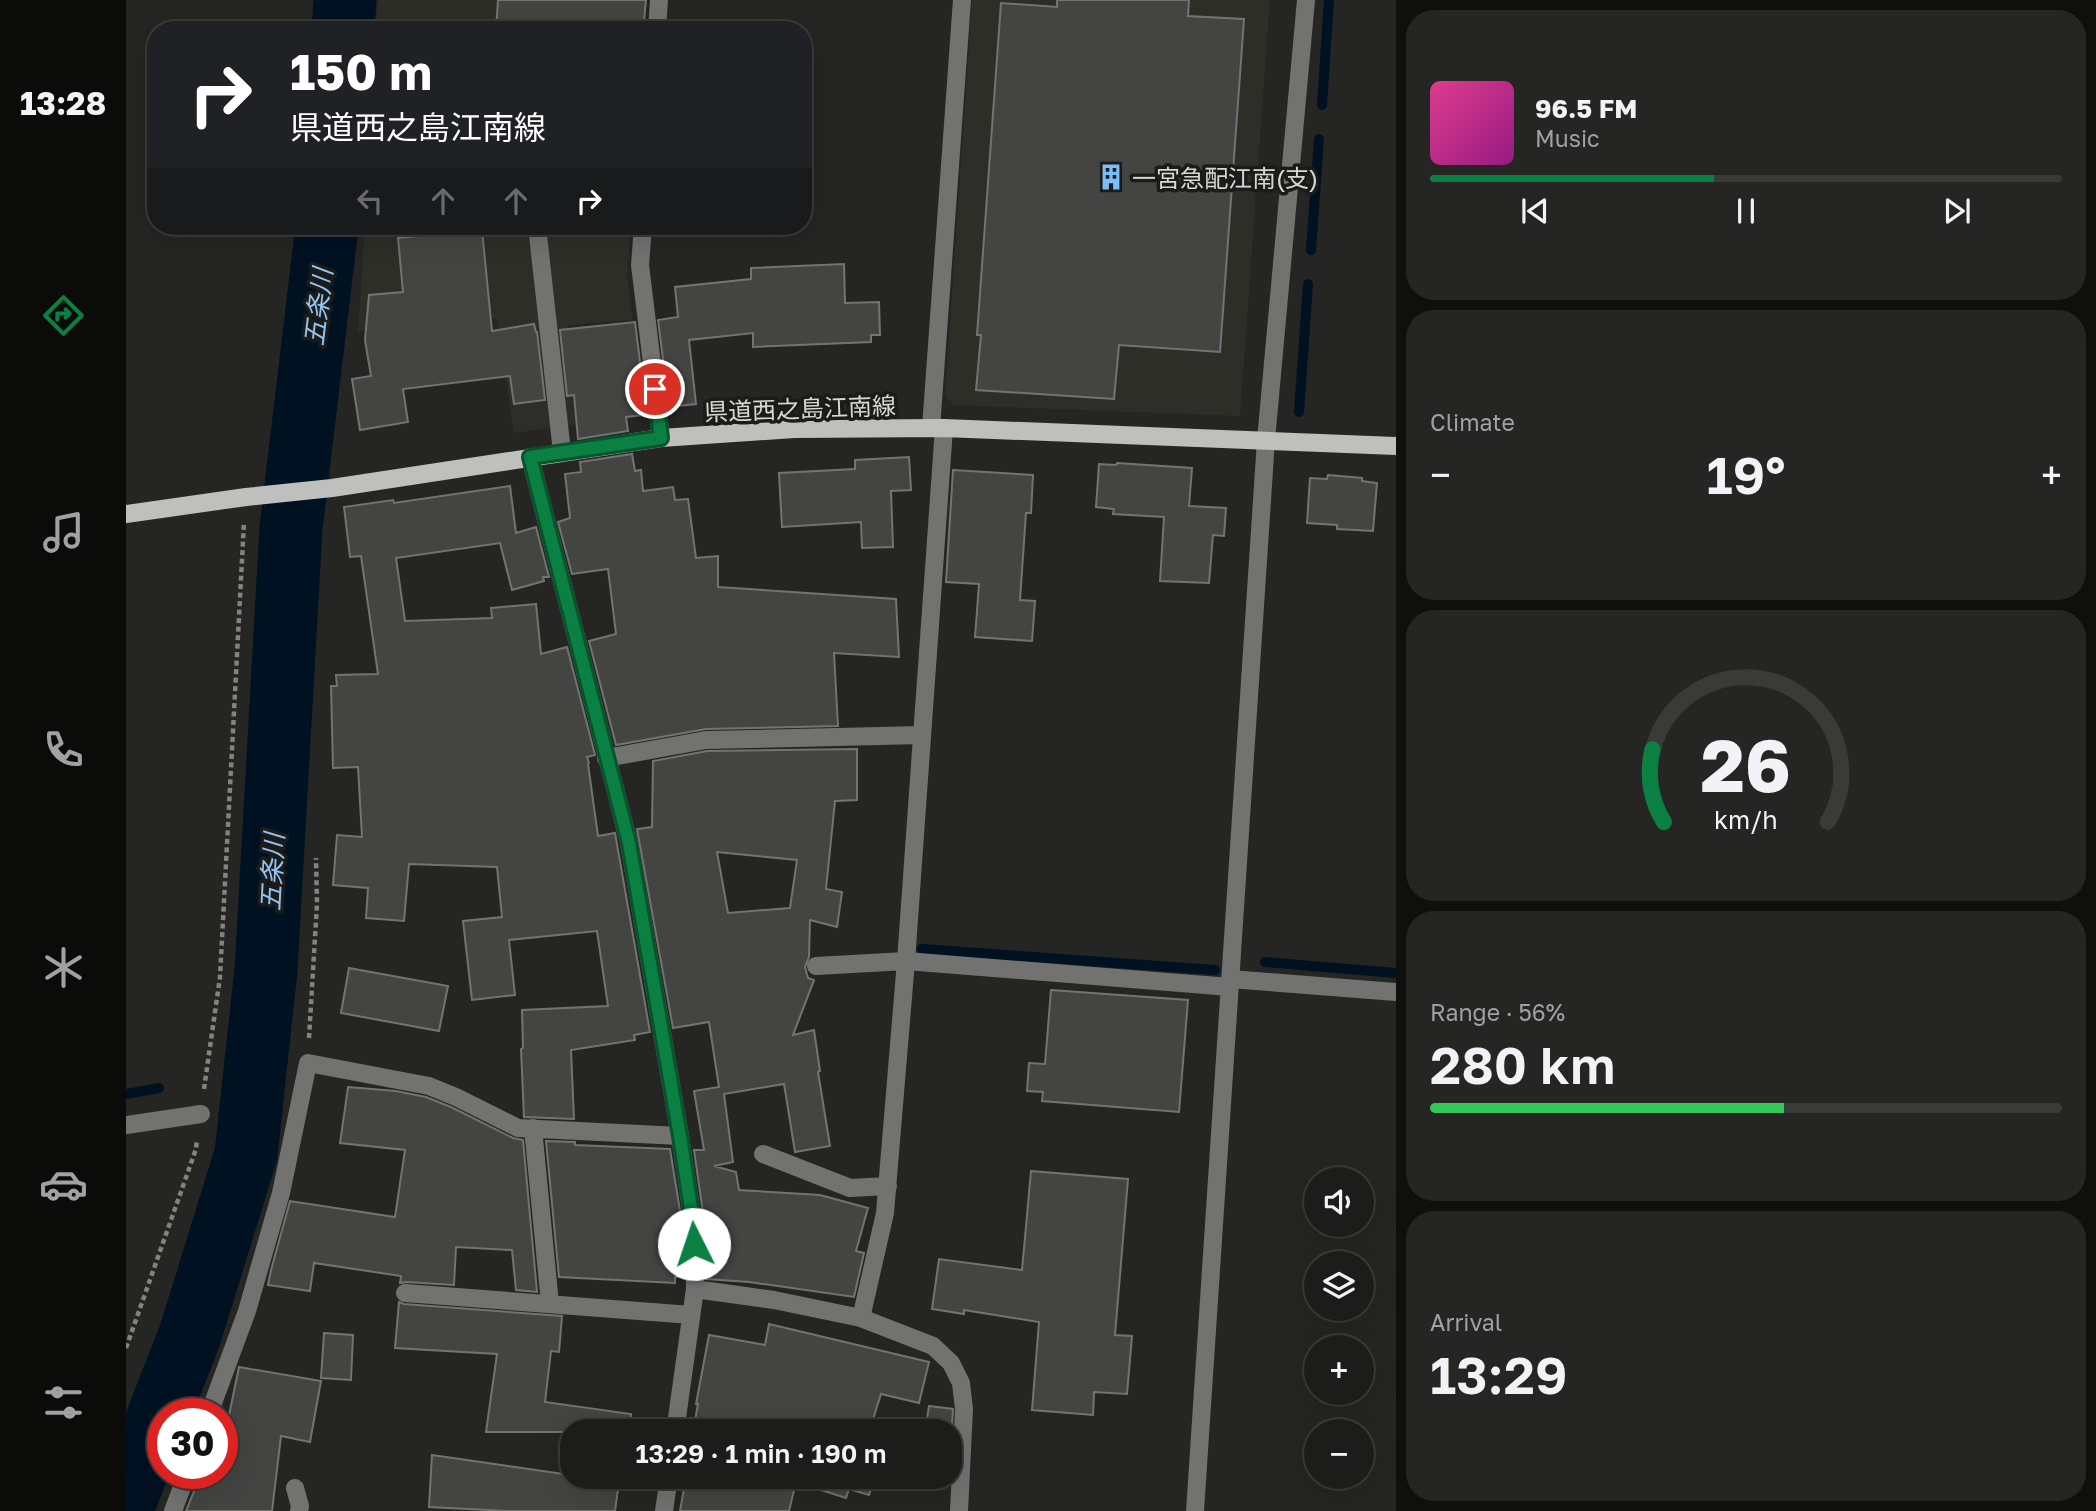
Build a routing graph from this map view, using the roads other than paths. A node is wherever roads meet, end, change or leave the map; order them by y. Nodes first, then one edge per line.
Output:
1 (659, 0) edge
2 (962, 0) edge
3 (1306, 0) edge
4 (658, 21) edge
5 (538, 235) edge
6 (642, 235) edge
7 (938, 428) junction
8 (661, 438) junction
9 (1266, 440) junction
10 (1396, 446) edge
11 (562, 453) junction
12 (530, 457) junction
13 (126, 514) edge
14 (922, 735) junction
15 (606, 758) junction
16 (906, 961) junction
17 (816, 966) dead end
18 (1230, 983) junction
19 (1396, 992) edge
20 (201, 1114) road end
21 (126, 1125) edge
22 (533, 1128) junction
23 (680, 1136) junction
24 (763, 1154) dead end
25 (888, 1186) junction
26 (695, 1289) junction
27 (405, 1293) dead end
28 (550, 1304) junction
29 (691, 1315) junction
30 (861, 1318) junction
31 (215, 1398) edge
32 (678, 1419) edge
33 (295, 1488) dead end
34 (181, 1489) edge
35 (667, 1489) edge
36 (173, 1511) edge
37 (299, 1511) edge
38 (664, 1511) edge
39 (959, 1511) edge
40 (1195, 1511) edge

1 - 4 street
2 - 7 street
3 - 9 street
5 - 11 street
6 - 8 street
7 - 8 main road, 県道西之島江南線
7 - 9 main road, 県道西之島江南線
7 - 14 street
8 - 11 main road, 県道西之島江南線
9 - 10 main road, 県道西之島江南線
9 - 18 street
11 - 12 main road, 県道西之島江南線
12 - 13 main road, 県道西之島江南線
12 - 15 street
14 - 15 street
14 - 16 street
15 - 23 street
16 - 17 street
16 - 18 street
16 - 25 street
18 - 19 street
18 - 40 street
20 - 21 street
22 - 23 street
22 - 28 street
22 - 31 street
23 - 26 street
24 - 25 street
25 - 30 street
26 - 29 street
26 - 30 street
27 - 28 street
28 - 29 street
29 - 32 street
30 - 39 street
33 - 37 street
34 - 36 street
35 - 38 street

